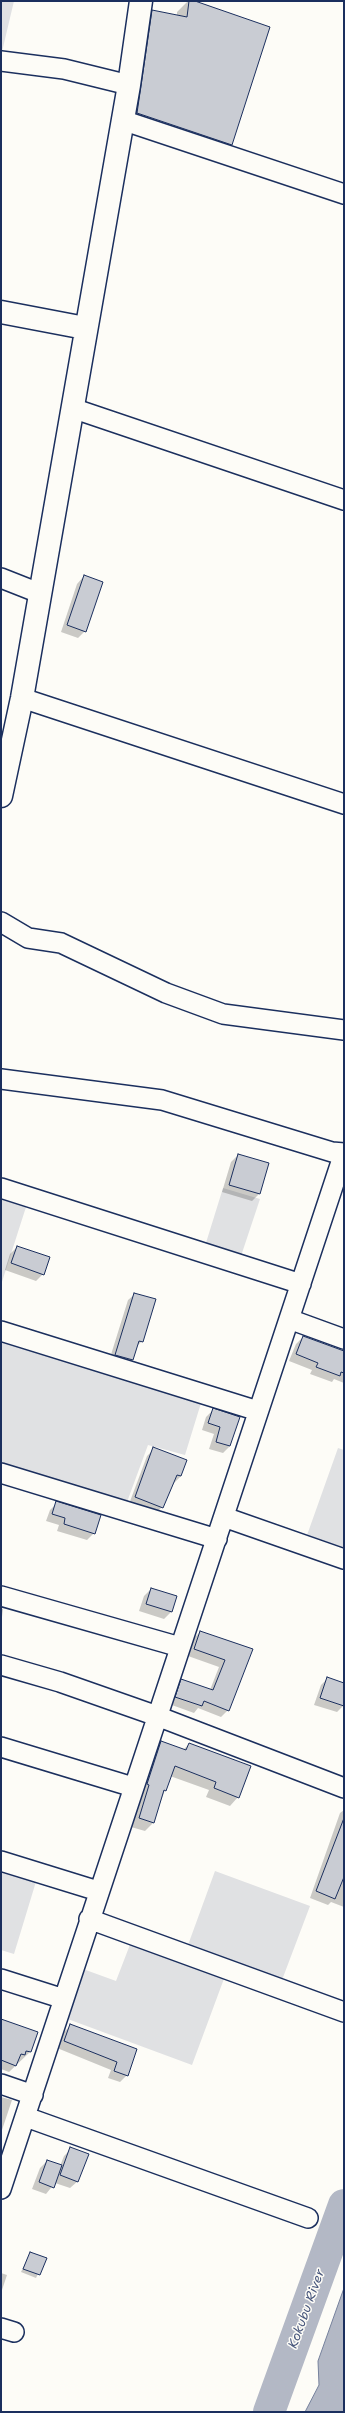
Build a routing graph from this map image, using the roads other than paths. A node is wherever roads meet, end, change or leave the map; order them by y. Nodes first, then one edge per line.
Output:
1 (141, 1) edge
2 (1, 61) edge
3 (128, 85) junction
4 (122, 120) junction
5 (344, 194) edge
6 (1, 312) edge
7 (85, 328) junction
8 (72, 408) junction
9 (344, 500) edge
10 (1, 578) edge
11 (40, 593) junction
12 (22, 698) junction
13 (1, 796) edge
14 (344, 804) edge
15 (1, 922) edge
16 (344, 1030) edge
17 (1, 1079) edge
18 (344, 1153) edge
19 (1, 1188) edge
20 (301, 1284) junction
21 (289, 1319) junction
22 (1, 1331) edge
23 (344, 1339) edge
24 (258, 1411) junction
25 (1, 1473) edge
26 (224, 1516) junction
27 (216, 1539) junction
28 (344, 1559) edge
29 (1, 1596) edge
30 (180, 1647) junction
31 (1, 1665) edge
32 (157, 1716) junction
33 (1, 1747) edge
34 (133, 1787) junction
35 (344, 1788) edge
36 (1, 1861) edge
37 (98, 1891) junction
38 (89, 1919) junction
39 (1, 1979) edge
40 (64, 1998) junction
41 (344, 2012) edge
42 (1, 2084) edge
43 (32, 2095) junction
44 (26, 2116) junction
45 (1, 2189) edge
46 (308, 2218) dead end

1 - 3 street
2 - 3 street
3 - 4 street
4 - 5 street
4 - 7 street
6 - 7 street
7 - 8 street
8 - 9 street
8 - 11 street
10 - 11 street
11 - 12 street
12 - 13 street
12 - 14 street
15 - 16 street
17 - 18 street
18 - 20 street
19 - 20 street
20 - 21 street
21 - 23 street
21 - 24 street
22 - 24 street
24 - 26 street
25 - 27 street
26 - 27 street
26 - 28 street
27 - 30 street
29 - 30 street
30 - 32 street
31 - 32 street
32 - 34 street
32 - 35 street
33 - 34 street
34 - 37 street
36 - 37 street
37 - 38 street
38 - 40 street
38 - 41 street
39 - 40 street
40 - 43 street
42 - 43 street
43 - 44 street
44 - 45 street
44 - 46 street

